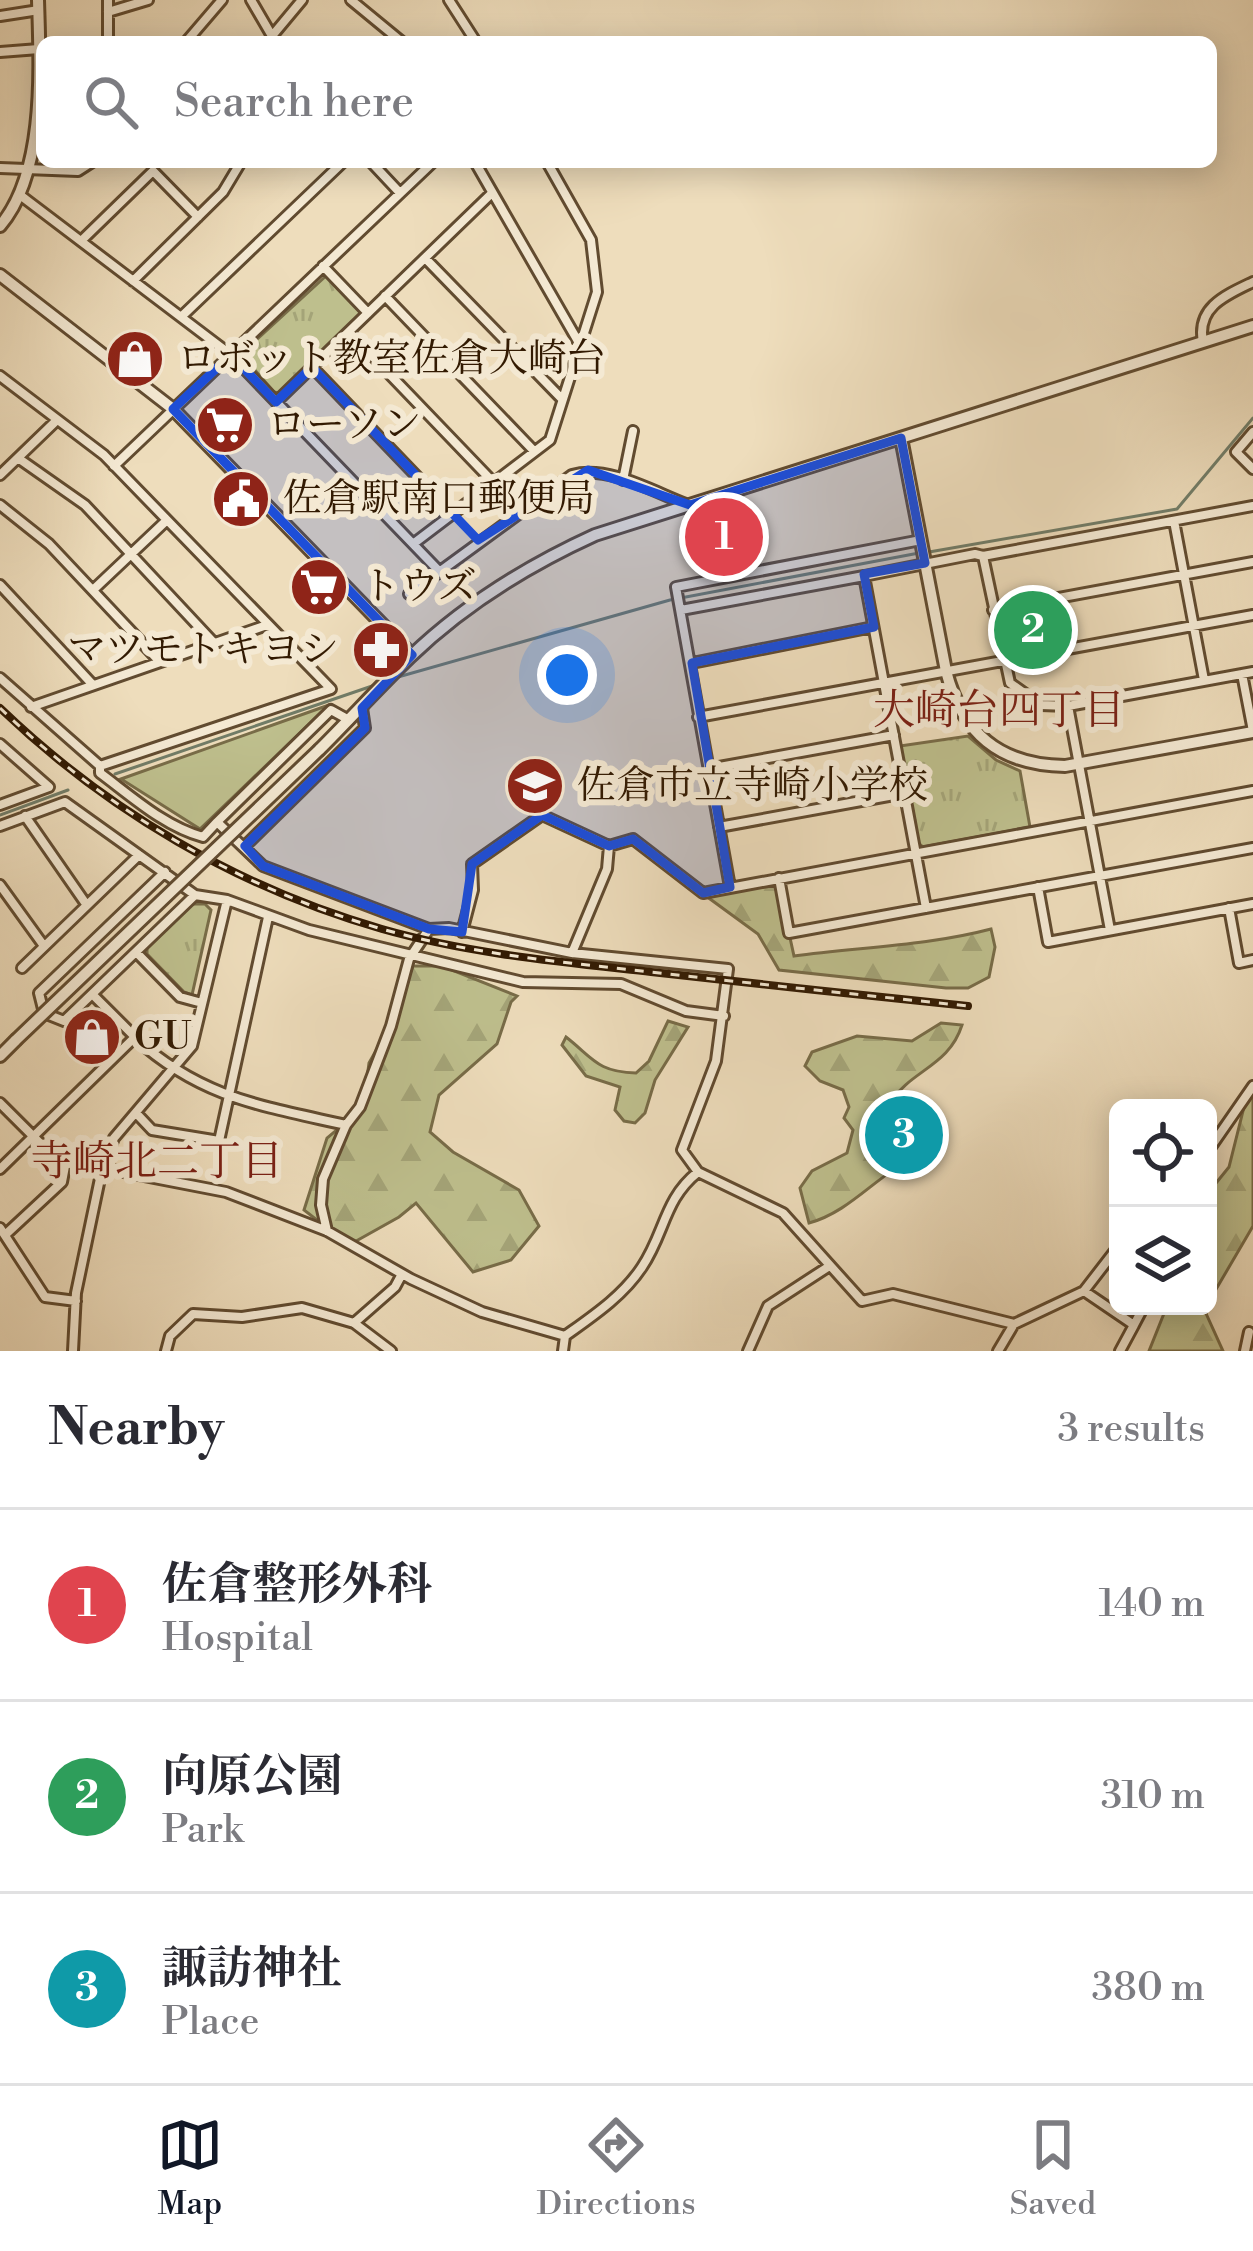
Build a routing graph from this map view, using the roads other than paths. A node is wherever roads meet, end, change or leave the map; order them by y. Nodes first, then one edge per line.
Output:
1 (108, 0) edge
2 (148, 0) edge
3 (222, 0) edge
4 (251, 0) edge
5 (302, 0) edge
6 (351, 0) edge
7 (449, 0) edge
8 (39, 5) edge
9 (108, 12) junction
10 (0, 16) edge
11 (39, 36) edge
12 (108, 36) edge
13 (191, 36) edge
14 (268, 36) edge
15 (272, 36) edge
16 (395, 36) edge
17 (472, 36) edge
18 (36, 49) edge
19 (0, 52) edge
20 (36, 106) edge
21 (0, 167) edge
22 (27, 168) junction
23 (83, 168) edge
24 (238, 168) edge
25 (337, 168) edge
26 (376, 168) edge
27 (427, 168) edge
28 (478, 168) edge
29 (550, 168) edge
30 (492, 193) junction
31 (400, 194) junction
32 (20, 195) junction
33 (198, 217) junction
34 (0, 226) edge
35 (81, 242) junction
36 (425, 258) junction
37 (323, 266) junction
38 (0, 275) edge
39 (133, 281) junction
40 (1253, 282) edge
41 (386, 296) junction
42 (368, 313) junction
43 (181, 317) junction
44 (1253, 326) edge
45 (349, 332) junction
46 (1204, 342) junction
47 (580, 345) junction
48 (231, 355) junction
49 (312, 367) junction
50 (2, 382) edge
51 (562, 400) junction
52 (276, 402) junction
53 (173, 410) junction
54 (57, 420) junction
55 (633, 431) dead end
56 (1253, 432) edge
57 (902, 438) junction
58 (535, 451) junction
59 (18, 458) junction
60 (114, 466) junction
61 (1253, 469) edge
62 (0, 475) edge
63 (622, 480) junction
64 (494, 482) junction
65 (0, 505) edge
66 (690, 506) junction
67 (1253, 506) edge
68 (453, 513) junction
69 (167, 520) junction
70 (1174, 520) junction
71 (921, 540) junction
72 (413, 544) junction
73 (131, 554) junction
74 (983, 556) junction
75 (1253, 562) edge
76 (925, 563) junction
77 (439, 571) junction
78 (1184, 575) junction
79 (864, 576) junction
80 (0, 585) edge
81 (93, 590) junction
82 (409, 594) dead end
83 (681, 610) junction
84 (993, 610) junction
85 (1253, 615) edge
86 (268, 625) junction
87 (1194, 626) junction
88 (874, 627) junction
89 (214, 644) junction
90 (412, 656) junction
91 (1003, 661) junction
92 (160, 662) junction
93 (692, 662) junction
94 (946, 671) junction
95 (1248, 673) edge
96 (0, 679) edge
97 (1204, 680) junction
98 (884, 683) junction
99 (94, 686) junction
100 (1068, 706) junction
101 (31, 707) junction
102 (362, 708) junction
103 (698, 717) junction
104 (349, 721) junction
105 (1253, 732) edge
106 (894, 735) junction
107 (0, 744) edge
108 (1079, 764) junction
109 (100, 766) junction
110 (708, 769) junction
111 (1253, 791) edge
112 (905, 793) junction
113 (0, 805) edge
114 (25, 817) junction
115 (1090, 821) junction
116 (217, 822) junction
117 (0, 826) edge
118 (719, 827) junction
119 (245, 846) junction
120 (609, 846) junction
121 (1253, 848) edge
122 (916, 853) junction
123 (139, 855) junction
124 (165, 872) junction
125 (1100, 876) junction
126 (779, 878) junction
127 (0, 885) edge
128 (730, 887) junction
129 (1038, 887) junction
130 (195, 895) junction
131 (227, 901) junction
132 (87, 904) junction
133 (1253, 904) edge
134 (926, 908) junction
135 (1229, 908) junction
136 (268, 917) junction
137 (429, 929) junction
138 (1110, 930) junction
139 (462, 932) junction
140 (44, 946) junction
141 (136, 952) junction
142 (572, 952) junction
143 (413, 956) junction
144 (1253, 960) edge
145 (22, 968) dead end
146 (92, 994) junction
147 (202, 1003) junction
148 (44, 1013) junction
149 (724, 1016) junction
150 (135, 1037) junction
151 (0, 1057) edge
152 (176, 1069) junction
153 (1253, 1085) edge
154 (230, 1099) junction
155 (0, 1103) edge
156 (136, 1113) junction
157 (346, 1125) junction
158 (33, 1136) junction
159 (1217, 1138) edge
160 (66, 1161) junction
161 (102, 1168) junction
162 (0, 1169) edge
163 (698, 1172) junction
164 (3, 1232) edge
165 (327, 1232) junction
166 (1109, 1258) edge
167 (828, 1268) junction
168 (402, 1274) junction
169 (1084, 1291) junction
170 (76, 1301) junction
171 (1140, 1315) edge
172 (354, 1323) junction
173 (1014, 1324) junction
174 (1135, 1325) junction
175 (1249, 1332) dead end
176 (565, 1336) junction
177 (73, 1351) edge
178 (166, 1351) edge
179 (392, 1351) edge
180 (563, 1351) edge
181 (748, 1351) edge
182 (998, 1351) edge
183 (1120, 1351) edge
184 (1245, 1351) edge

1 - 9 street
2 - 9 street
3 - 13 street
4 - 14 street
5 - 15 street
6 - 16 street
7 - 17 street
8 - 10 street
8 - 11 street
9 - 12 street
18 - 19 street
20 - 22 street
21 - 22 street
22 - 23 street
22 - 32 street
24 - 33 street
25 - 43 street
26 - 31 street
27 - 31 street
28 - 30 street
29 - 47 street
30 - 36 street
30 - 47 street
31 - 37 street
32 - 34 street
32 - 35 street
33 - 35 street
33 - 39 street
35 - 39 street
36 - 41 street
36 - 51 street
37 - 42 street
37 - 48 street
38 - 53 street
39 - 43 street
40 - 46 street
41 - 42 street
41 - 58 street
42 - 45 street
43 - 48 street
44 - 46 street
45 - 49 street
45 - 64 street
46 - 57 street
47 - 51 street
48 - 52 street
48 - 53 street
49 - 52 street
49 - 68 street
50 - 54 street
51 - 58 street
52 - 72 street
53 - 60 street
53 - 90 street
54 - 59 street
54 - 60 street
55 - 63 street
56 - 61 street
57 - 66 street
57 - 71 street
58 - 64 street
59 - 62 street
59 - 73 street
60 - 69 street
63 - 66 street
63 - 77 street
64 - 68 street
65 - 81 street
66 - 90 street
67 - 70 street
68 - 72 street
69 - 73 street
69 - 86 street
70 - 74 street
70 - 78 street
71 - 76 street
71 - 83 street
72 - 77 street
73 - 81 street
73 - 89 street
74 - 76 street
74 - 84 street
75 - 78 street
76 - 79 street
76 - 94 street
77 - 82 street
78 - 84 street
78 - 87 street
79 - 83 street
79 - 88 street
80 - 99 street
81 - 92 street
83 - 93 street
84 - 91 street
85 - 87 street
86 - 89 street
86 - 109 street
87 - 91 street
87 - 97 street
88 - 93 street
88 - 98 street
89 - 92 street
90 - 102 street
91 - 94 street
91 - 100 street
92 - 99 street
93 - 103 street
94 - 98 street
94 - 108 street
95 - 97 street
95 - 105 street
96 - 101 street
97 - 100 street
98 - 103 street
98 - 106 street
99 - 101 street
100 - 108 street
101 - 109 street
102 - 104 street
102 - 119 street
103 - 110 street
104 - 116 street
104 - 148 street, bridge
105 - 108 street
106 - 110 street
106 - 112 street
107 - 113 street
108 - 115 street
109 - 116 street
110 - 118 street
111 - 115 street
112 - 118 street
112 - 122 street
114 - 117 street
114 - 123 street
114 - 132 street
115 - 122 street
115 - 125 street
116 - 119 street
118 - 128 street
119 - 137 street
120 - 128 street
120 - 139 street
120 - 142 street
121 - 125 street
122 - 126 street
122 - 134 street
123 - 124 street
123 - 132 street
124 - 130 street
124 - 148 street
125 - 129 street
125 - 138 street
126 - 128 street
126 - 134 street
127 - 140 street
129 - 134 street
129 - 138 street
130 - 131 street
130 - 141 street
131 - 136 street
131 - 147 street
132 - 140 street
133 - 135 street
135 - 138 street
135 - 144 street
136 - 143 street
136 - 154 street
137 - 139 street
137 - 143 street
139 - 142 street
140 - 145 street
141 - 146 street
141 - 147 street
142 - 149 street
143 - 149 street
143 - 157 street
146 - 148 street
146 - 150 street
147 - 152 street
148 - 151 street, bridge
149 - 163 street
150 - 152 street
150 - 158 street
152 - 154 street
152 - 156 street
153 - 159 street
154 - 156 street
154 - 157 street
155 - 158 street
156 - 161 street
157 - 165 street
158 - 160 street
158 - 162 street
160 - 161 street
160 - 164 street
161 - 165 street
161 - 170 street
163 - 167 street
163 - 176 street
164 - 170 street
165 - 168 street
166 - 169 street
167 - 173 street
167 - 181 street
168 - 172 street
168 - 176 street
169 - 173 street
169 - 174 street
170 - 177 street
171 - 174 street
172 - 178 street
172 - 179 street
173 - 182 street
174 - 183 street
175 - 184 street
176 - 180 street

